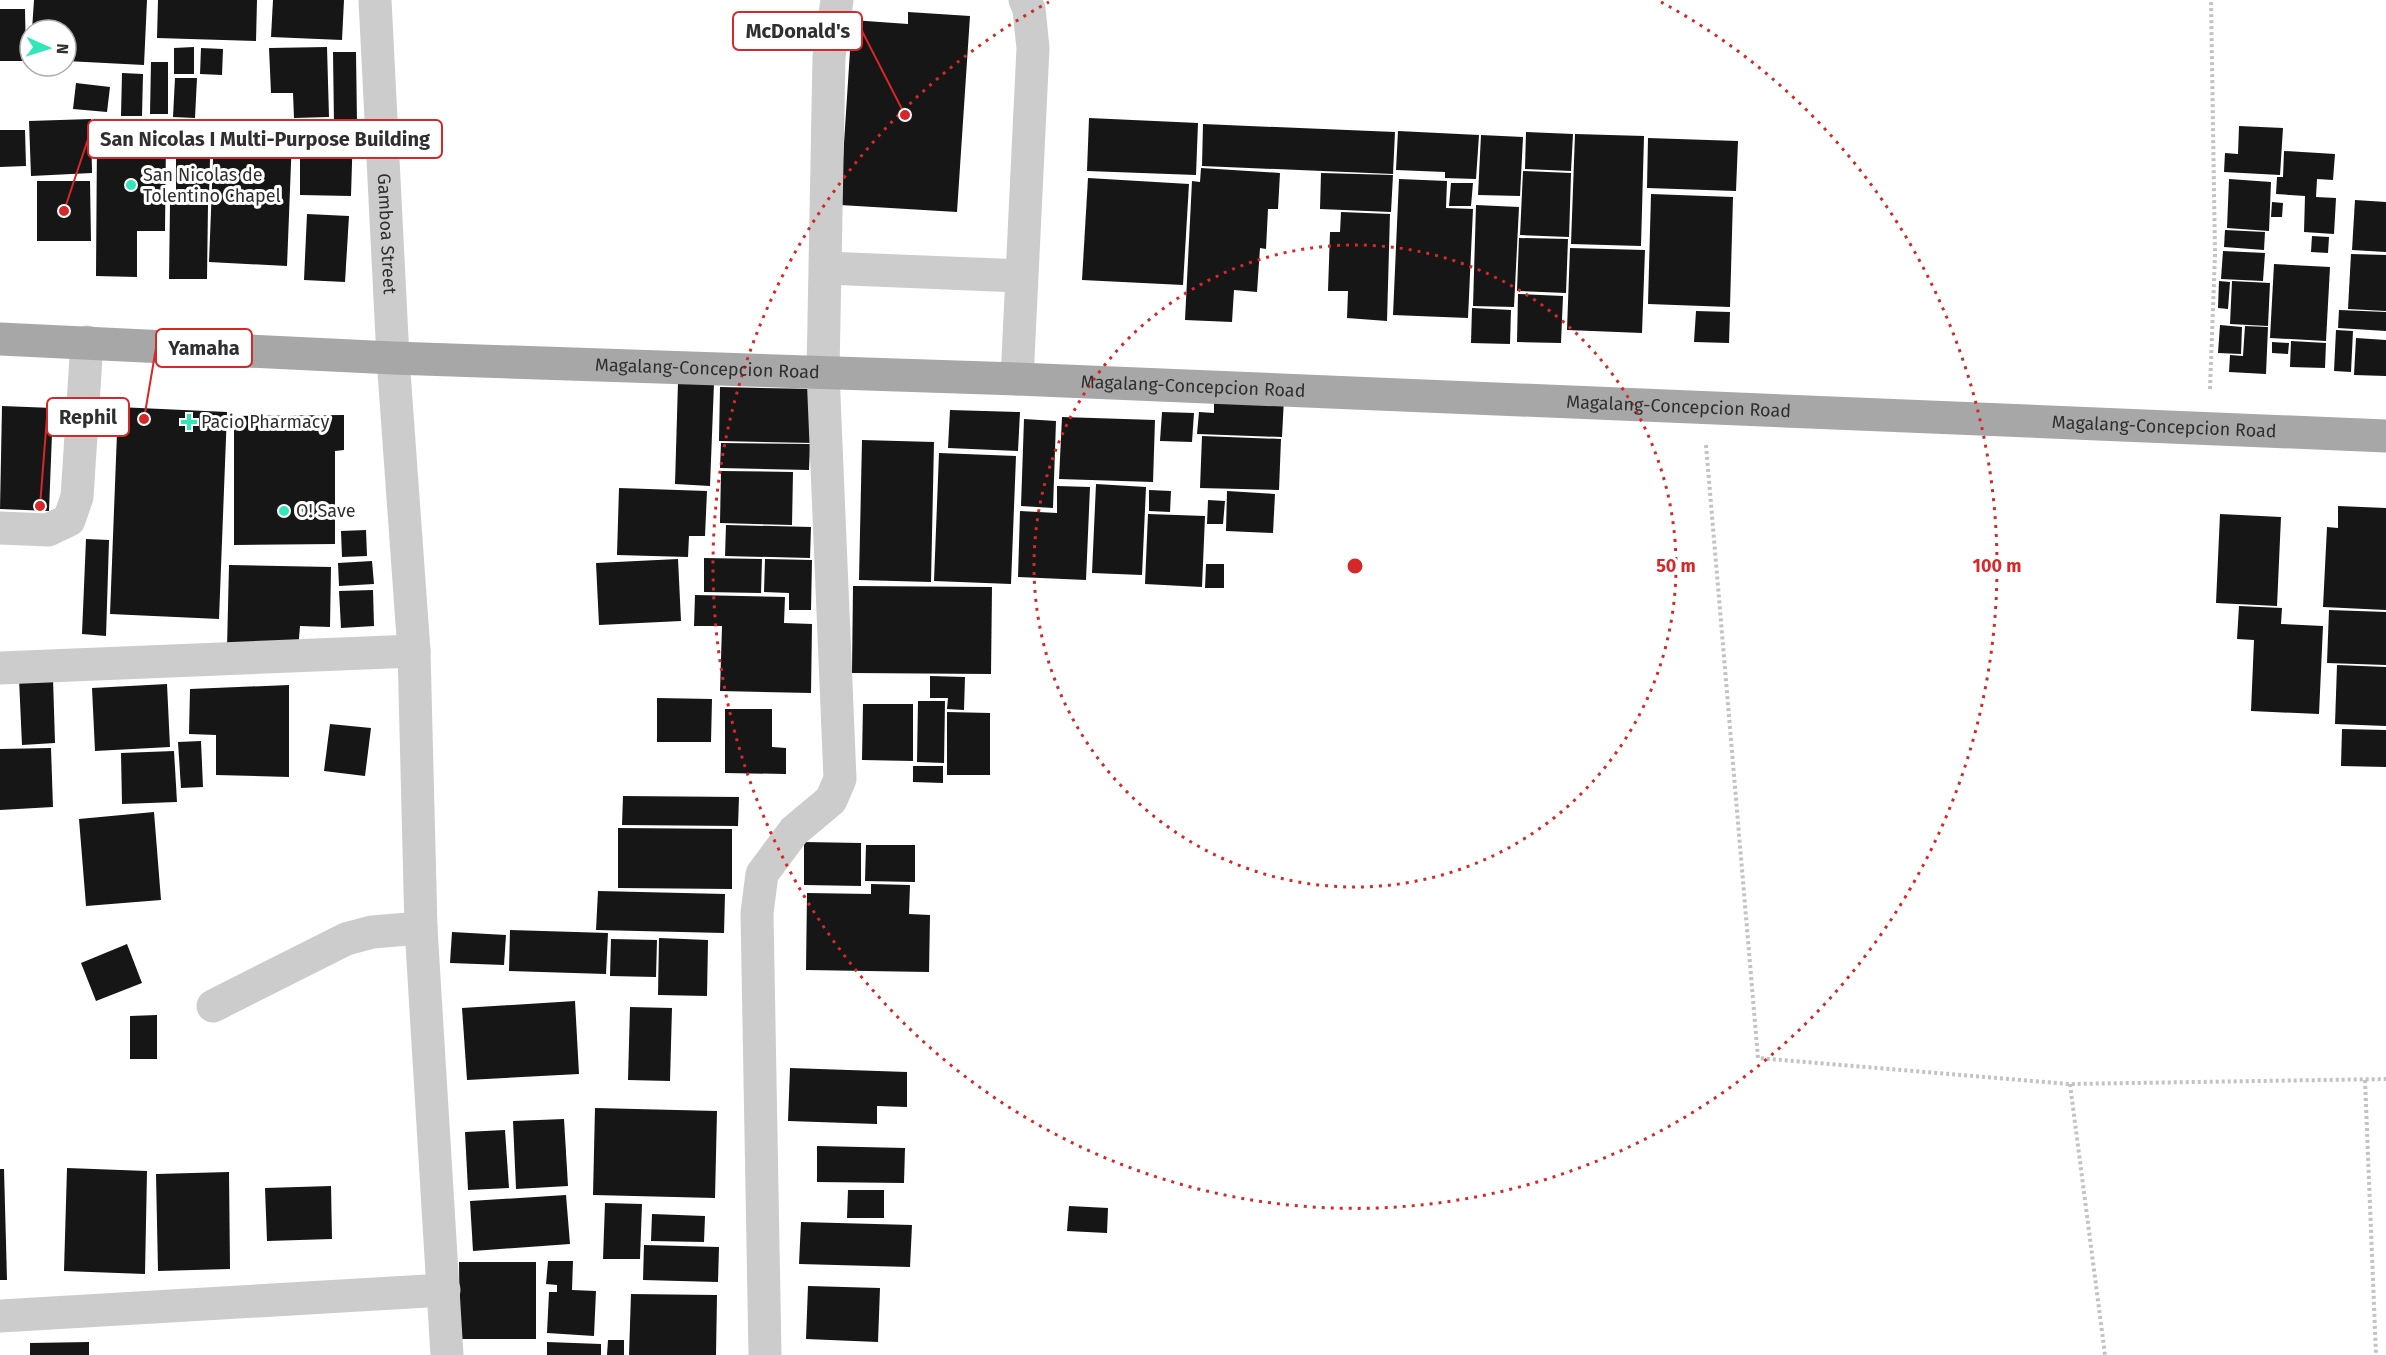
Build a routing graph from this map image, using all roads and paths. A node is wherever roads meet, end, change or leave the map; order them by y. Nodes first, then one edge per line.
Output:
1 (375, 0) edge
2 (837, 0) edge
3 (1025, 0) edge
4 (2211, 0) edge
5 (826, 268) junction
6 (1021, 276) junction
7 (0, 339) edge
8 (87, 342) junction
9 (393, 358) junction
10 (823, 372) junction
11 (1017, 379) junction
12 (1702, 405) junction
13 (2212, 427) junction
14 (2386, 436) edge
15 (0, 528) edge
16 (414, 651) junction
17 (0, 668) edge
18 (421, 928) junction
19 (213, 1006) dead end
20 (2386, 1079) edge
21 (2365, 1080) junction
22 (2070, 1084) junction
23 (444, 1290) junction
24 (0, 1316) edge
25 (447, 1355) edge
26 (765, 1355) edge
27 (2105, 1355) edge
28 (2376, 1355) edge

1 - 9 street, Gamboa Street
2 - 5 street
3 - 6 street
4 - 13 path
5 - 6 street
5 - 10 street
6 - 11 street
7 - 8 main road, Magalang-Concepcion Road
8 - 9 main road, Magalang-Concepcion Road
8 - 15 street
9 - 10 main road, Magalang-Concepcion Road
9 - 16 street, Gamboa Street
10 - 11 main road, Magalang-Concepcion Road
10 - 26 street
11 - 12 main road, Magalang-Concepcion Road
12 - 13 main road, Magalang-Concepcion Road
12 - 22 path
13 - 14 main road, Magalang-Concepcion Road
16 - 17 street
16 - 18 street, Gamboa Street
18 - 19 street
18 - 23 street, Gamboa Street
20 - 21 path
21 - 22 path
21 - 28 path
22 - 27 path
23 - 24 street
23 - 25 street, Gamboa Street

